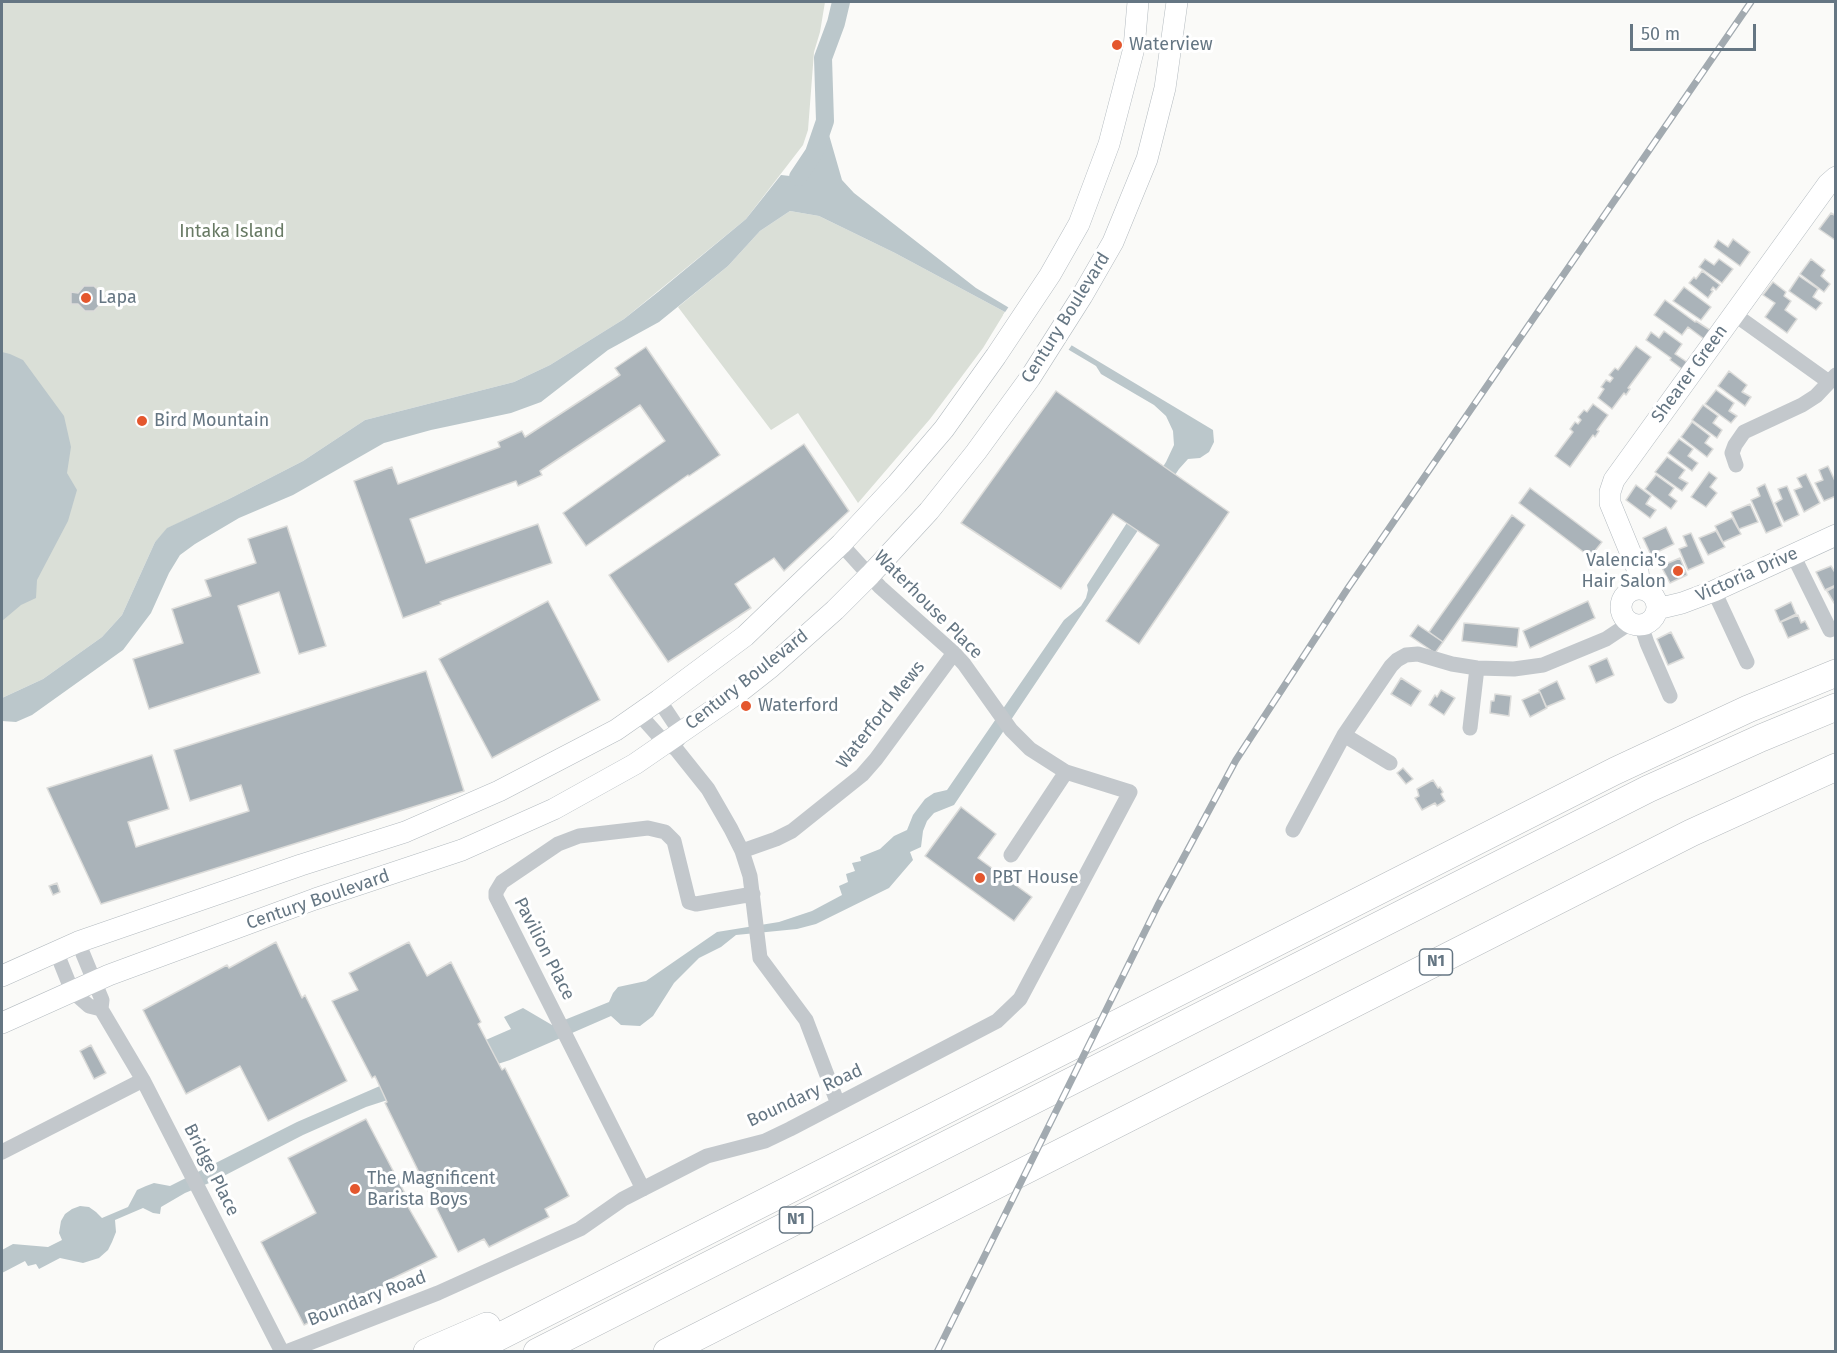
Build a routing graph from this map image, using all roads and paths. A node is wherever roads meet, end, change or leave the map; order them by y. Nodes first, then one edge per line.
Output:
1 (1138, 2) edge
2 (1177, 2) edge
3 (1836, 177) edge
4 (1734, 314) junction
5 (1832, 379) edge
6 (1736, 465) dead end
7 (1836, 535) edge
8 (841, 544) junction
9 (1793, 555) junction
10 (870, 575) junction
11 (1640, 589) junction
12 (1714, 591) junction
13 (1657, 609) junction
14 (1636, 624) junction
15 (1830, 630) dead end
16 (954, 653) junction
17 (1747, 663) dead end
18 (1477, 668) junction
19 (1836, 674) edge
20 (1670, 696) dead end
21 (659, 700) junction
22 (1836, 707) edge
23 (639, 714) junction
24 (1470, 728) dead end
25 (1344, 735) junction
26 (674, 742) junction
27 (1390, 763) dead end
28 (1836, 767) edge
29 (1066, 772) junction
30 (1130, 792) joint
31 (1293, 830) dead end
32 (742, 851) junction
33 (1011, 855) dead end
34 (753, 894) junction
35 (78, 942) junction
36 (57, 951) junction
37 (2, 976) edge
38 (94, 982) junction
39 (72, 991) junction
40 (100, 1009) junction
41 (2, 1023) edge
42 (1046, 1059) junction
43 (143, 1080) junction
44 (838, 1104) junction
45 (2, 1152) edge
46 (643, 1189) junction
47 (284, 1352) edge
48 (428, 1352) edge
49 (469, 1352) edge
50 (537, 1352) edge
51 (667, 1352) edge

1 - 8 main road, Century Boulevard
2 - 10 main road, Century Boulevard
3 - 4 main road, Shearer Green
4 - 5 street
4 - 11 main road, Shearer Green
5 - 6 street
7 - 9 main road, Victoria Drive
8 - 10 street, Waterhouse Place
8 - 21 main road, Century Boulevard
9 - 12 main road, Victoria Drive
9 - 15 street
10 - 16 street, Waterhouse Place
10 - 26 main road, Century Boulevard
11 - 13 main road
11 - 14 main road
12 - 13 main road, Victoria Drive
12 - 17 street
13 - 14 main road
14 - 18 street
14 - 20 street
16 - 29 street, Waterhouse Place
16 - 32 street, Waterford Mews
18 - 24 street
18 - 25 street
19 - 42 highway
21 - 23 main road, Century Boulevard
21 - 26 street
22 - 50 highway, N1
23 - 26 street
23 - 35 main road, Century Boulevard
25 - 27 street
25 - 31 street
26 - 32 street
26 - 38 main road, Century Boulevard
28 - 51 highway, N1
29 - 30 street, Waterhouse Place
29 - 33 street
30 - 44 street, Boundary Road
32 - 34 street
34 - 44 street
34 - 46 street, Pavilion Place
35 - 36 main road, Century Boulevard
35 - 38 street, Bridge Place
36 - 37 main road, Century Boulevard
36 - 39 street
38 - 39 main road, Century Boulevard
38 - 40 street, Bridge Place
39 - 40 street, Bridge Place
39 - 41 main road, Century Boulevard
40 - 43 street, Bridge Place
42 - 48 highway
42 - 49 highway
43 - 45 street
43 - 47 street, Bridge Place
44 - 46 street, Boundary Road
46 - 47 street, Boundary Road

